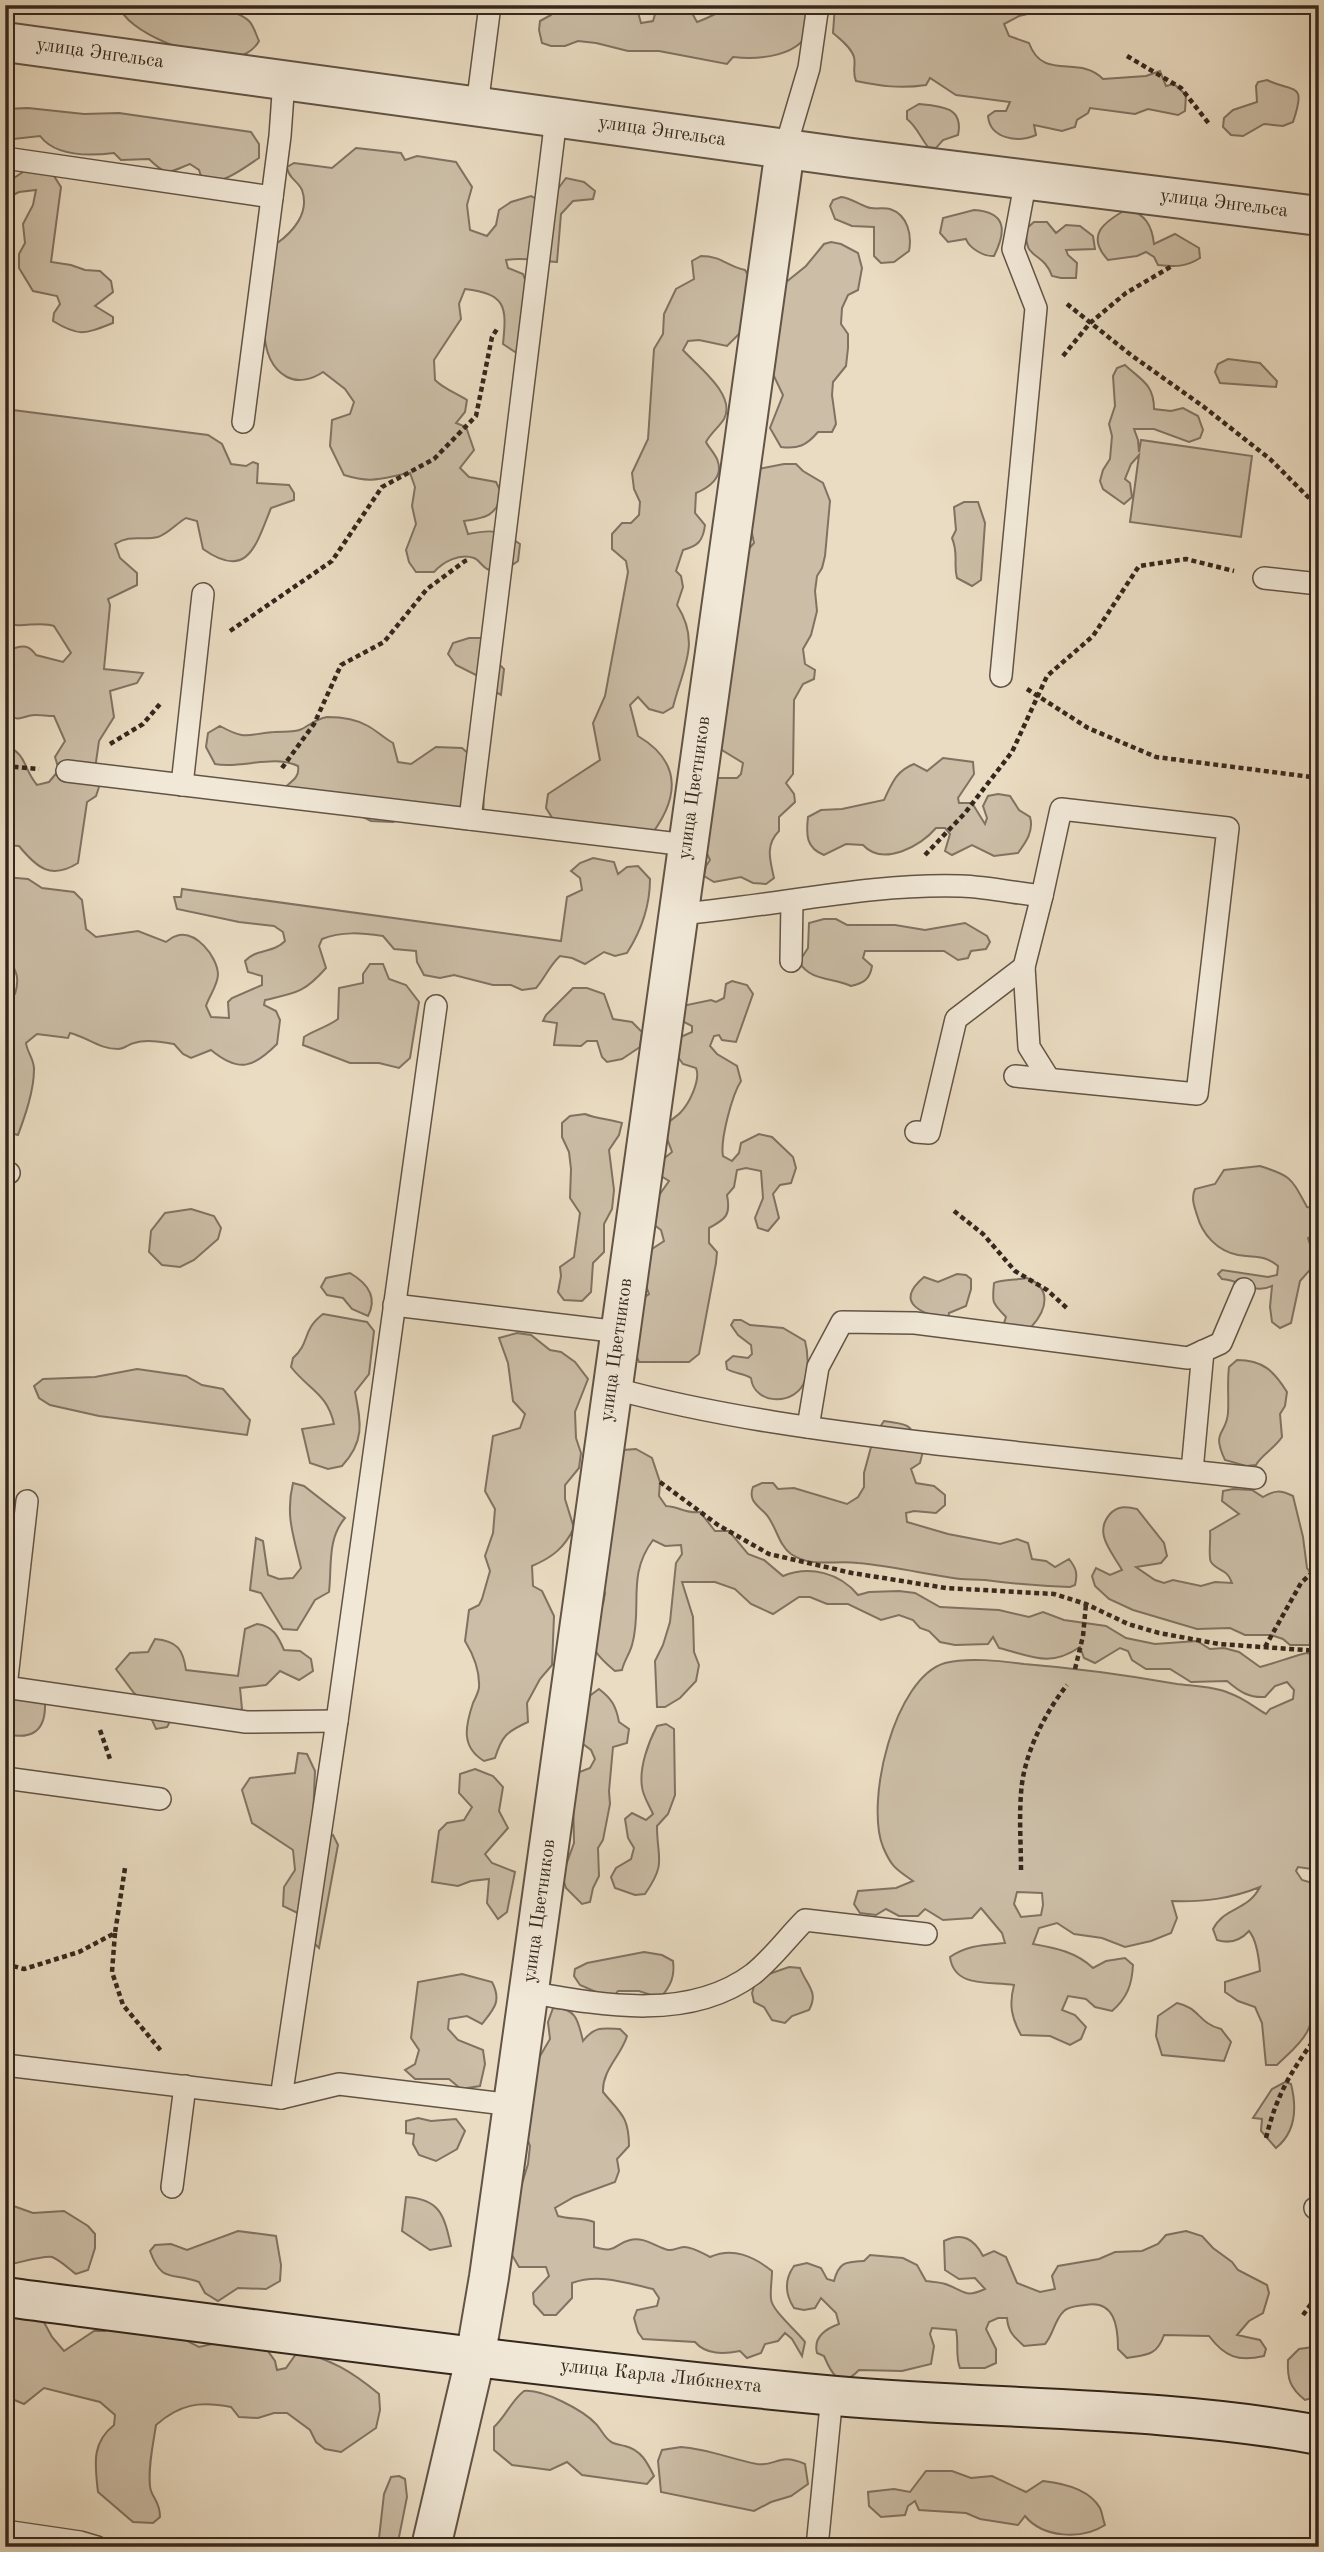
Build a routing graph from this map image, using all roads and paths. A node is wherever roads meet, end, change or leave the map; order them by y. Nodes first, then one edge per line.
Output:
1 (490, 5) edge
2 (818, 5) edge
3 (5, 41) edge
4 (1127, 56) dead end
5 (284, 80) junction
6 (478, 106) junction
7 (556, 118) junction
8 (1210, 125) dead end
9 (785, 149) junction
10 (5, 158) edge
11 (1026, 179) junction
12 (272, 197) junction
13 (1319, 216) edge
14 (1172, 267) dead end
15 (1058, 297) dead end
16 (1090, 323) junction
17 (499, 327) dead end
18 (1028, 387) junction
19 (243, 422) dead end
20 (1319, 508) edge
21 (503, 548) junction
22 (1264, 578) joint
23 (1319, 584) edge
24 (203, 594) dead end
25 (197, 651) junction
26 (1001, 676) joint
27 (1038, 695) junction
28 (67, 771) joint
29 (1319, 778) edge
30 (182, 785) junction
31 (262, 794) junction
32 (470, 819) junction
33 (687, 845) junction
34 (894, 889) junction
35 (1042, 896) junction
36 (792, 901) junction
37 (677, 914) junction
38 (792, 961) dead end
39 (1024, 967) junction
40 (436, 1006) dead end
41 (1015, 1076) dead end
42 (1049, 1079) junction
43 (916, 1132) dead end
44 (954, 1211) dead end
45 (1244, 1289) dead end
46 (394, 1305) junction
47 (620, 1332) junction
48 (1112, 1348) junction
49 (1203, 1351) junction
50 (612, 1388) junction
51 (808, 1427) junction
52 (1192, 1471) junction
53 (1255, 1478) dead end
54 (660, 1482) dead end
55 (27, 1501) dead end
56 (1319, 1566) edge
57 (1086, 1604) junction
58 (1265, 1647) junction
59 (1319, 1651) edge
60 (1075, 1669) dead end
61 (1067, 1685) dead end
62 (6, 1687) edge
63 (74, 1697) junction
64 (337, 1721) junction
65 (5, 1778) edge
66 (118, 1793) junction
67 (160, 1799) dead end
68 (125, 1868) dead end
69 (1021, 1870) dead end
70 (115, 1933) junction
71 (926, 1934) dead end
72 (5, 1964) edge
73 (528, 1992) junction
74 (1319, 2033) edge
75 (5, 2066) edge
76 (185, 2086) junction
77 (281, 2098) junction
78 (513, 2105) junction
79 (1266, 2138) dead end
80 (173, 2187) dead end
81 (1319, 2293) edge
82 (5, 2297) edge
83 (1303, 2315) dead end
84 (475, 2359) junction
85 (832, 2395) junction
86 (1319, 2435) edge
87 (5, 2531) edge
88 (97, 2547) edge
89 (431, 2547) edge
90 (817, 2547) edge

1 - 6 lane
2 - 9 lane
3 - 5 street, улица Энгельса
4 - 8 path
5 - 6 street, улица Энгельса
5 - 12 lane
6 - 7 street, улица Энгельса
7 - 9 street, улица Энгельса
7 - 21 lane
9 - 11 street, улица Энгельса
9 - 33 street, улица Цветников
10 - 12 lane
11 - 13 street, улица Энгельса
11 - 18 lane
12 - 19 lane
14 - 16 path
15 - 16 path
16 - 18 path
16 - 20 path
17 - 25 path
18 - 26 lane
21 - 31 path
21 - 32 lane
22 - 23 lane
22 - 27 path
24 - 25 lane
25 - 28 path
25 - 30 lane
26 - 27 path
27 - 29 path
27 - 34 path
28 - 30 lane
30 - 31 lane
31 - 32 lane
32 - 33 lane
33 - 37 street, улица Цветников
34 - 35 lane
34 - 36 lane
35 - 39 lane
35 - 42 lane
36 - 37 lane
36 - 38 lane
37 - 47 street, улица Цветников
39 - 42 lane
39 - 43 lane
40 - 46 lane
41 - 42 lane
44 - 48 path
45 - 49 lane
46 - 47 lane
46 - 64 lane
47 - 50 street, улица Цветников
48 - 49 lane
48 - 51 lane
49 - 52 lane
50 - 51 lane
50 - 73 street, улица Цветников
51 - 52 lane
52 - 53 lane
54 - 57 path
55 - 62 lane
56 - 58 path
57 - 58 path
57 - 60 path
58 - 59 path
61 - 69 path
62 - 63 lane
63 - 64 lane
63 - 66 path
64 - 77 lane
65 - 66 lane
66 - 67 lane
68 - 70 path
70 - 72 path
70 - 76 path
71 - 73 lane
73 - 78 street, улица Цветников
74 - 79 path
75 - 76 lane
76 - 77 lane
76 - 80 lane
77 - 78 lane
78 - 84 street, улица Цветников
81 - 83 path
82 - 84 street, улица Карла Либкнехта
84 - 85 street, улица Карла Либкнехта
84 - 89 street, улица Цветников
85 - 86 street, улица Карла Либкнехта
85 - 90 lane
87 - 88 lane

